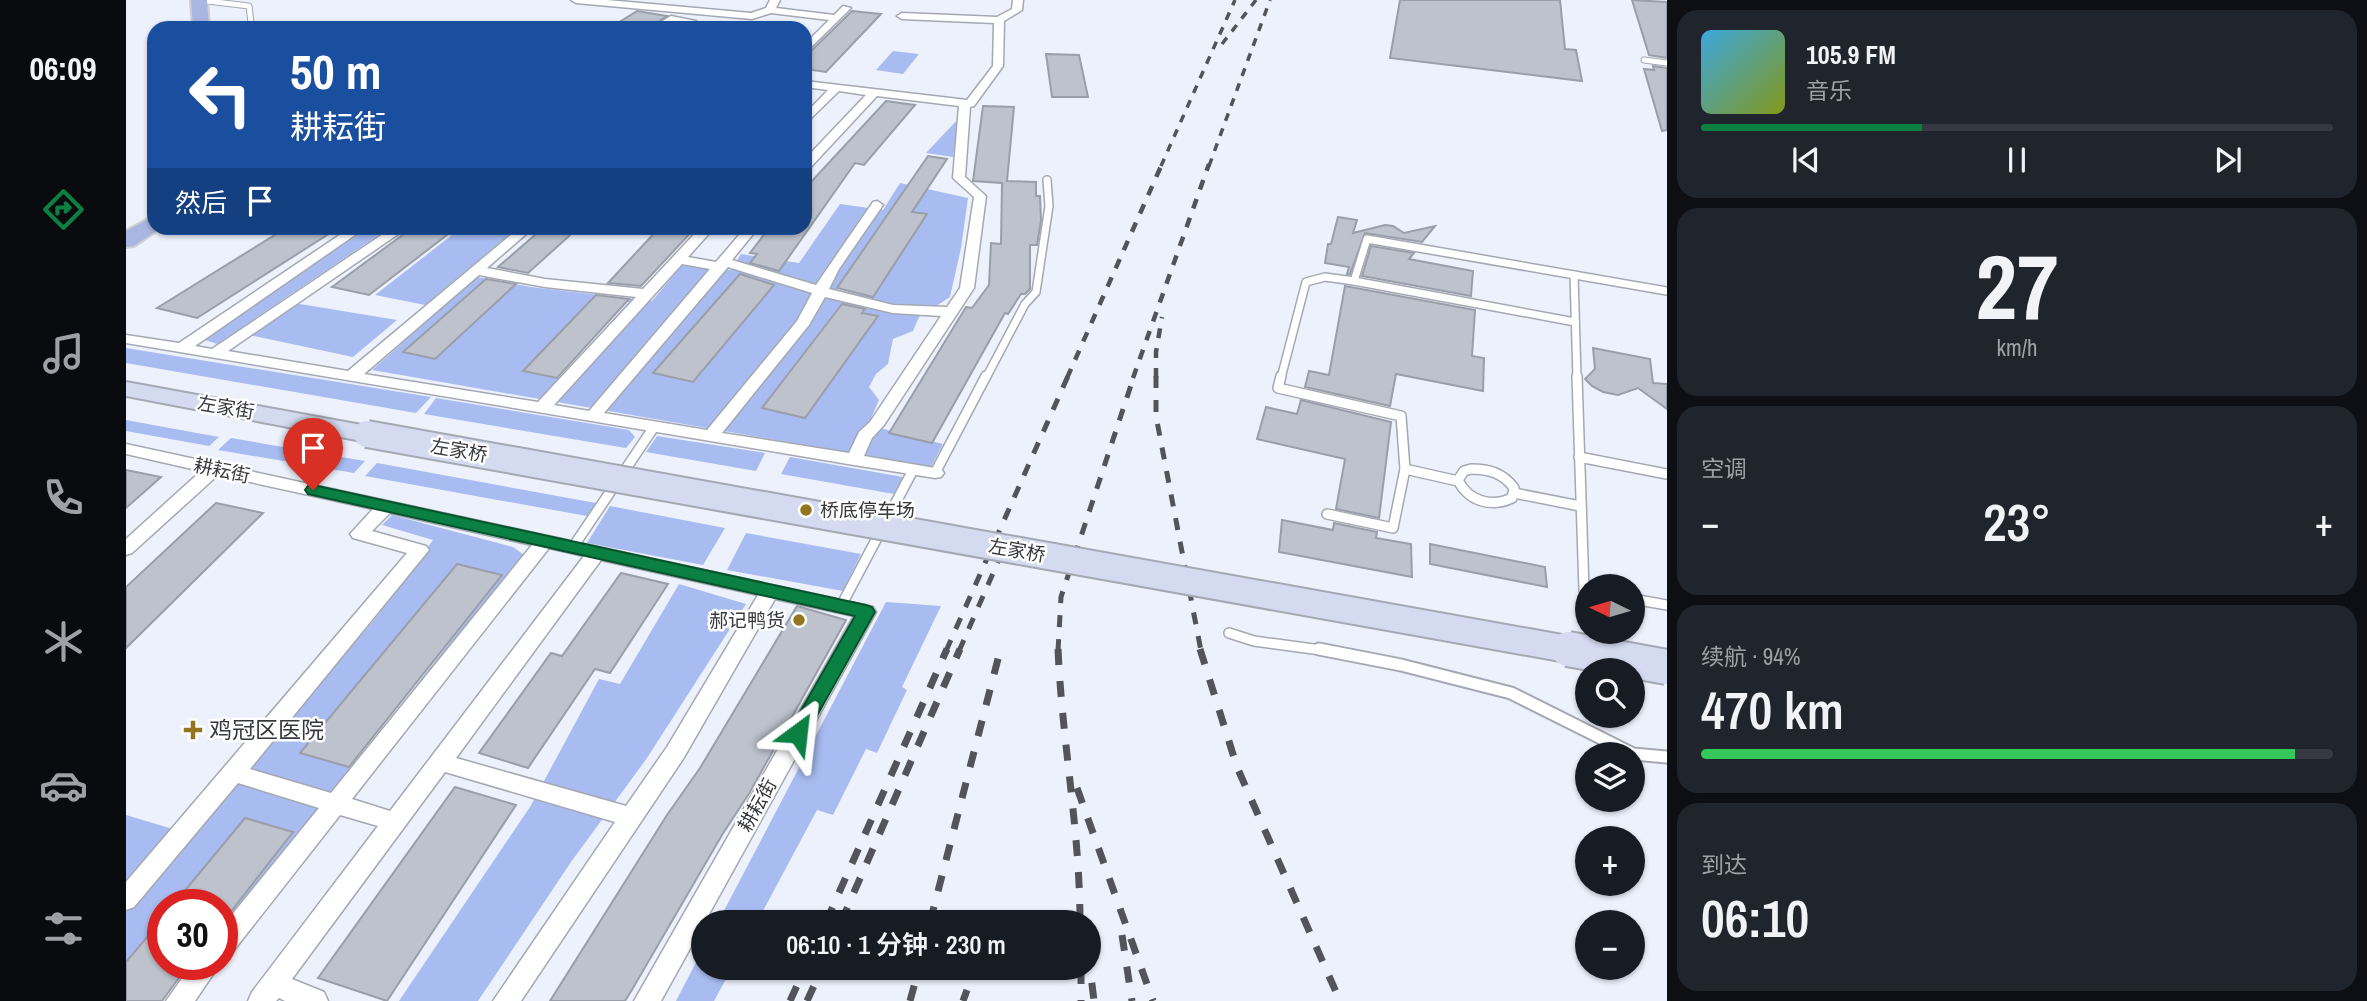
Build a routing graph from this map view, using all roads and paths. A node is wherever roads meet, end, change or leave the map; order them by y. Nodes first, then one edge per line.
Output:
1 (199, 0) edge
2 (576, 0) edge
3 (1018, 0) edge
4 (772, 5) edge
5 (846, 8) dead end
6 (902, 16) dead end
7 (837, 18) junction
8 (999, 20) junction
9 (200, 21) edge
10 (251, 21) edge
11 (812, 43) edge
12 (1644, 60) dead end
13 (1667, 63) edge
14 (812, 85) edge
15 (836, 88) junction
16 (874, 93) junction
17 (965, 103) junction
18 (812, 114) edge
19 (812, 159) edge
20 (1047, 180) dead end
21 (877, 205) dead end
22 (147, 227) edge
23 (348, 235) edge
24 (390, 235) edge
25 (518, 235) edge
26 (701, 235) edge
27 (746, 235) edge
28 (126, 241) edge
29 (679, 259) junction
30 (723, 264) junction
31 (476, 270) junction
32 (1574, 275) junction
33 (1354, 281) junction
34 (1667, 290) edge
35 (820, 292) junction
36 (646, 295) junction
37 (951, 312) junction
38 (1575, 322) junction
39 (126, 339) edge
40 (183, 347) junction
41 (216, 353) junction
42 (352, 376) junction
43 (126, 389) edge
44 (542, 408) junction
45 (593, 416) junction
46 (654, 427) junction
47 (368, 433) joint
48 (711, 436) junction
49 (126, 449) edge
50 (1578, 457) junction
51 (854, 460) junction
52 (215, 468) junction
53 (912, 470) junction
54 (1405, 470) junction
55 (935, 473) joint
56 (1667, 474) edge
57 (1458, 481) junction
58 (1514, 492) junction
59 (387, 506) junction
60 (1580, 506) junction
61 (1327, 514) dead end
62 (545, 541) junction
63 (573, 547) junction
64 (126, 549) edge
65 (597, 552) junction
66 (1583, 574) edge
67 (770, 591) junction
68 (1645, 601) edge
69 (1667, 604) edge
70 (841, 606) junction
71 (1229, 633) dead end
72 (1667, 667) edge
73 (1667, 757) edge
74 (440, 762) junction
75 (234, 773) junction
76 (336, 804) junction
77 (631, 817) junction
78 (395, 822) junction
79 (126, 899) edge
80 (238, 926) edge
81 (198, 980) edge
82 (268, 992) edge
83 (187, 999) edge
84 (315, 1001) edge
85 (506, 1001) edge
86 (647, 1001) edge

1 - 9 main road
1 - 10 lane
2 - 4 street
3 - 8 street
4 - 7 street
5 - 7 street
6 - 8 street
7 - 11 street
8 - 17 street
12 - 13 lane
14 - 15 street
15 - 16 street
15 - 18 street
16 - 17 street
16 - 19 street
17 - 37 street
20 - 55 lane
21 - 35 street
22 - 28 main road
23 - 40 street
24 - 41 street
25 - 31 street
26 - 29 street
27 - 30 street
29 - 30 street
29 - 36 street
30 - 35 street
30 - 45 street
31 - 36 street
31 - 42 street
32 - 33 lane
32 - 34 lane
32 - 38 lane
33 - 38 lane
33 - 54 lane
35 - 37 street
35 - 48 street
36 - 44 street
37 - 51 street
38 - 50 lane
39 - 40 street
40 - 41 street
41 - 42 street
42 - 44 street
43 - 47 main road, 左家街
44 - 45 street
45 - 46 street
46 - 48 street
46 - 63 lane
47 - 72 main road, 左家桥, bridge
48 - 51 street
49 - 52 street, 耕耘街
50 - 56 lane
50 - 60 lane
51 - 53 street
52 - 59 street, 耕耘街
52 - 64 street
53 - 55 street
53 - 70 lane
54 - 57 lane
54 - 61 lane
57 - 58 lane
57 - 58 lane
58 - 60 lane
59 - 62 street, 耕耘街
59 - 75 street
60 - 66 lane
62 - 63 street, 耕耘街
62 - 76 street
63 - 65 street, 耕耘街
65 - 67 street, 耕耘街
65 - 74 street
67 - 70 street, 耕耘街
67 - 77 street
68 - 69 lane
70 - 86 street, 耕耘街
71 - 73 lane
74 - 77 street
74 - 78 street
75 - 76 street
75 - 79 street
76 - 78 street
76 - 80 street
77 - 85 street
78 - 82 street
81 - 83 street
82 - 84 street

